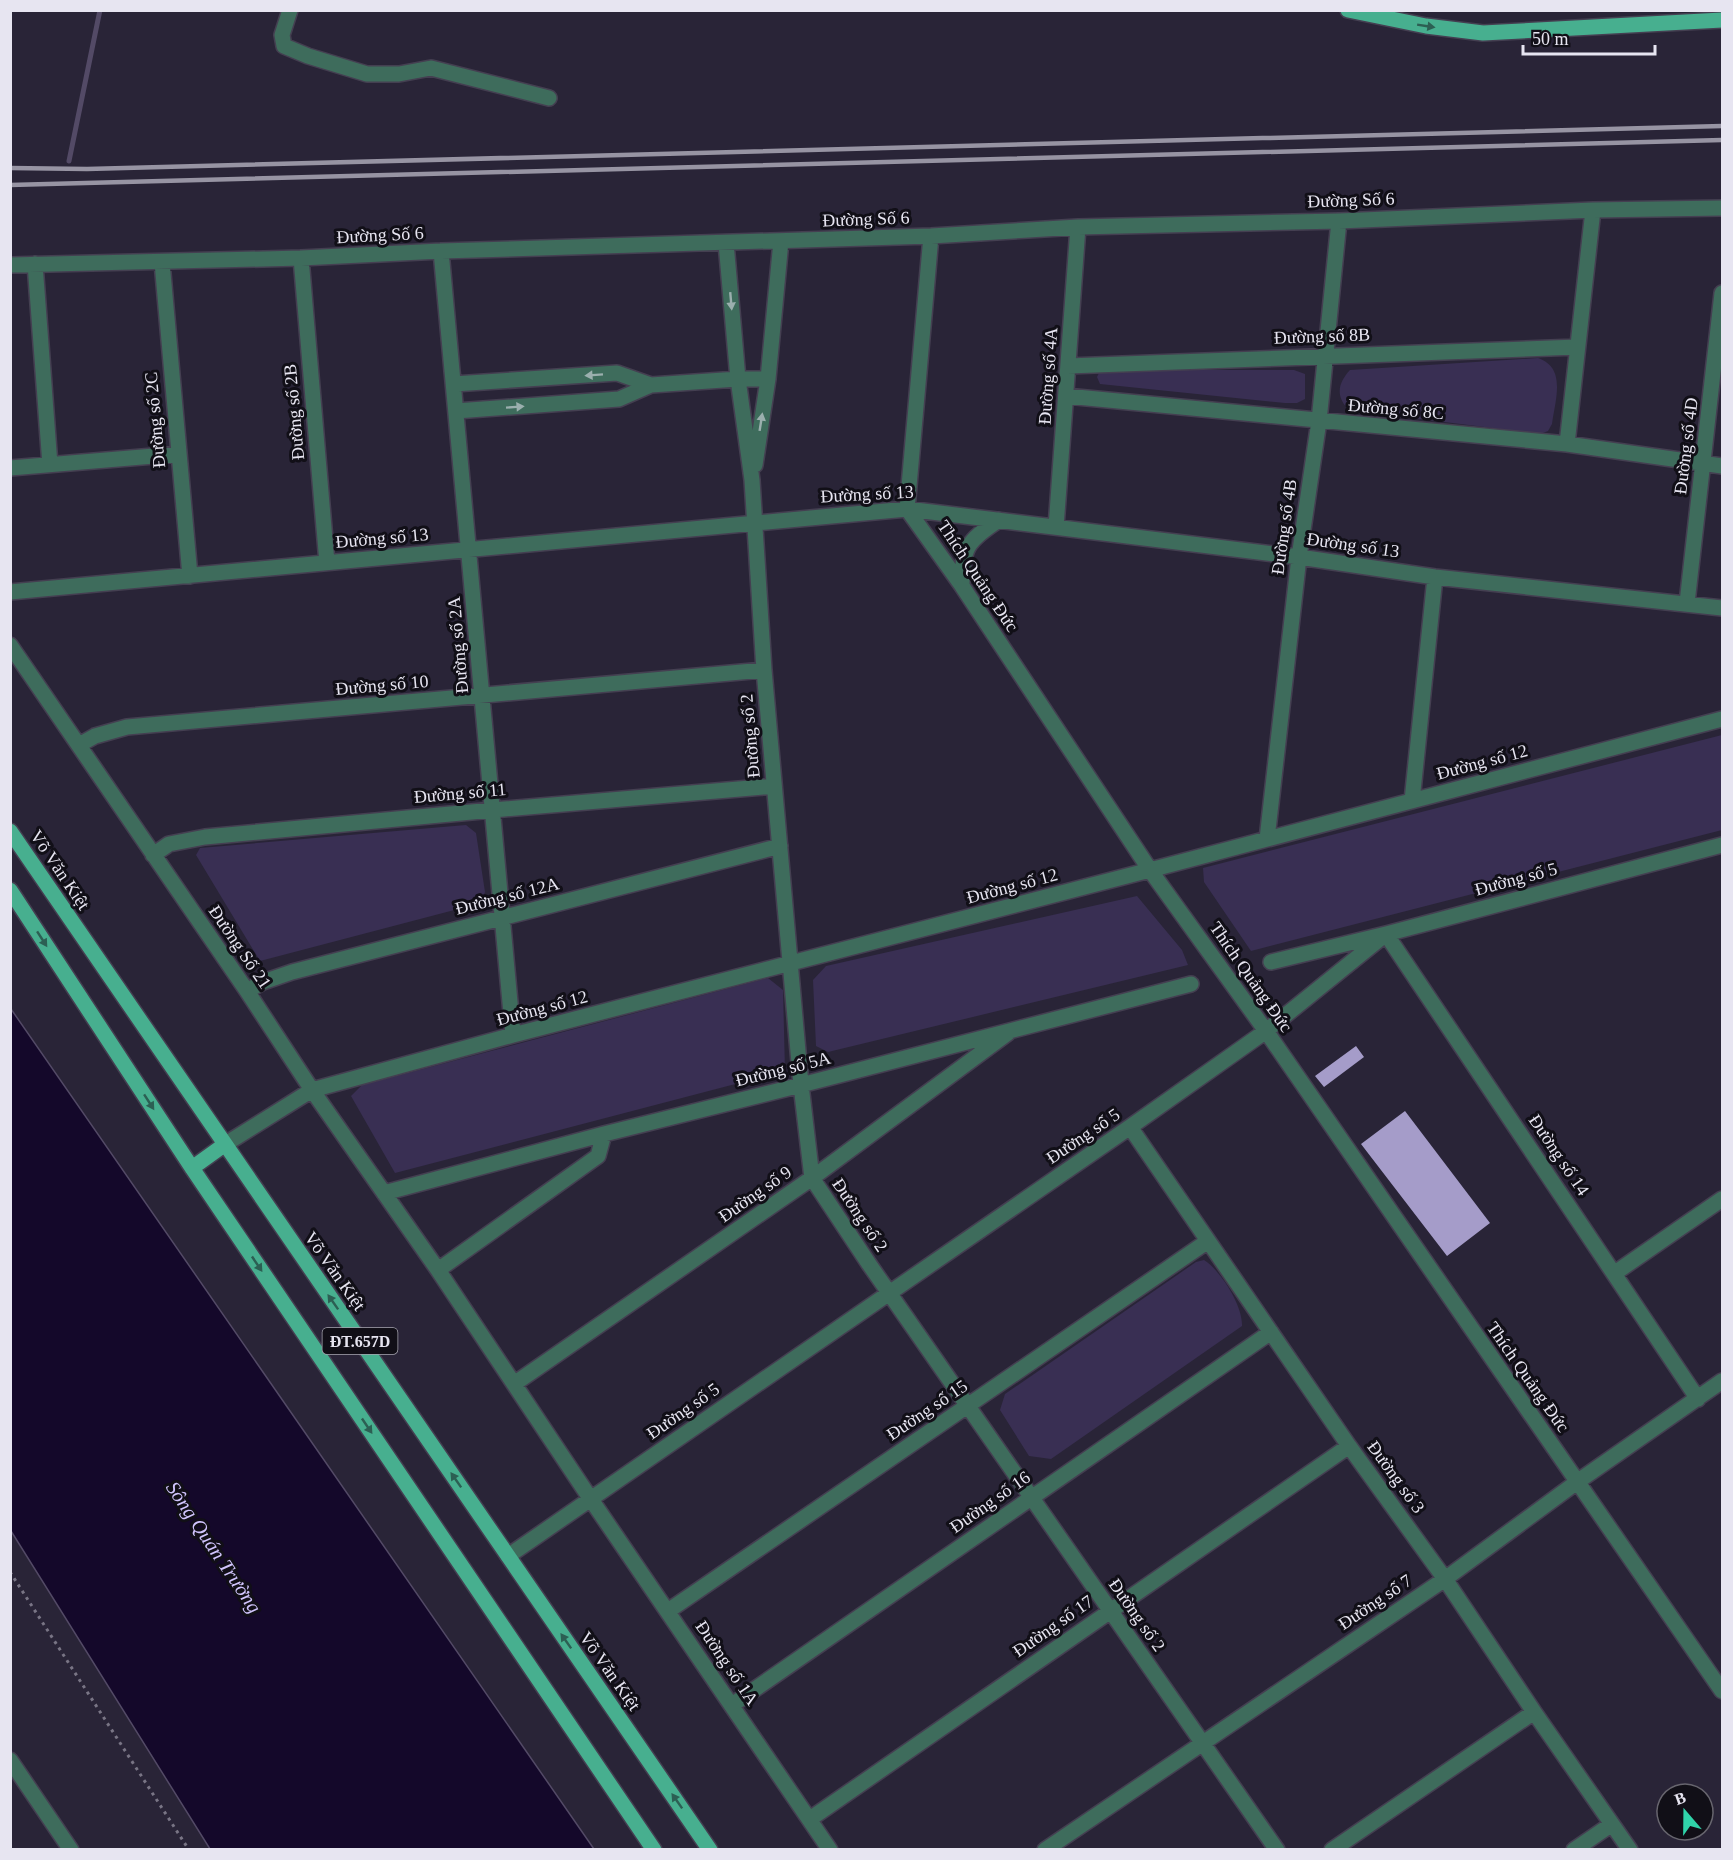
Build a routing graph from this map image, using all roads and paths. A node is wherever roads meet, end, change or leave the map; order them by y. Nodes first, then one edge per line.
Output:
1 (290, 10) edge
2 (1348, 10) edge
3 (1722, 20) edge
4 (549, 98) dead end
5 (1722, 208) edge
6 (1593, 210) junction
7 (1339, 221) junction
8 (1078, 227) junction
9 (931, 236) junction
10 (781, 241) junction
11 (726, 243) junction
12 (441, 251) junction
13 (301, 258) junction
14 (162, 262) junction
15 (35, 264) junction
16 (10, 265) edge
17 (1722, 293) edge
18 (1721, 328) edge
19 (1577, 347) junction
20 (1325, 355) junction
21 (1068, 366) junction
22 (738, 379) junction
23 (768, 380) junction
24 (454, 384) junction
25 (651, 385) junction
26 (1065, 396) junction
27 (456, 411) junction
28 (1319, 421) junction
29 (1566, 444) junction
30 (178, 454) junction
31 (1704, 464) junction
32 (50, 465) junction
33 (1722, 466) edge
34 (10, 468) edge
35 (752, 480) junction
36 (908, 509) junction
37 (999, 520) junction
38 (754, 523) junction
39 (1056, 527) junction
40 (469, 549) junction
41 (1299, 557) junction
42 (327, 563) junction
43 (190, 576) junction
44 (1435, 577) junction
45 (962, 586) junction
46 (10, 592) edge
47 (1687, 603) junction
48 (1722, 608) edge
49 (10, 645) edge
50 (764, 670) junction
51 (482, 696) junction
52 (1722, 719) edge
53 (79, 745) junction
54 (774, 786) junction
55 (1412, 801) junction
56 (493, 810) junction
57 (10, 831) edge
58 (1267, 839) junction
59 (1722, 845) edge
60 (780, 846) junction
61 (153, 855) junction
62 (1150, 870) junction
63 (10, 890) edge
64 (502, 917) junction
65 (1386, 934) junction
66 (1271, 962) dead end
67 (790, 964) junction
68 (1191, 984) dead end
69 (247, 991) junction
70 (1014, 1029) junction
71 (1266, 1031) junction
72 (513, 1035) junction
73 (801, 1085) junction
74 (312, 1090) junction
75 (1130, 1127) junction
76 (604, 1134) junction
77 (224, 1145) junction
78 (192, 1168) junction
79 (812, 1178) junction
80 (384, 1193) junction
81 (1722, 1198) edge
82 (1208, 1240) junction
83 (438, 1270) junction
84 (1615, 1273) junction
85 (889, 1292) junction
86 (1270, 1332) junction
87 (1722, 1381) edge
88 (514, 1384) junction
89 (1698, 1398) junction
90 (968, 1406) junction
91 (1349, 1446) junction
92 (1577, 1482) junction
93 (1033, 1496) junction
94 (591, 1498) junction
95 (508, 1556) junction
96 (10, 1572) edge
97 (1446, 1579) junction
98 (1110, 1610) junction
99 (668, 1611) junction
100 (1722, 1691) edge
101 (732, 1705) junction
102 (1534, 1712) junction
103 (1201, 1742) junction
104 (10, 1760) edge
105 (810, 1819) junction
106 (1612, 1824) junction
107 (70, 1850) edge
108 (189, 1850) edge
109 (654, 1850) edge
110 (710, 1850) edge
111 (830, 1850) edge
112 (1045, 1850) edge
113 (1277, 1850) edge
114 (1332, 1850) edge
115 (1574, 1850) edge
116 (1630, 1850) edge

1 - 4 street
2 -> 3 main road
5 - 6 street, Đường Số 6
6 - 7 street, Đường Số 6
6 - 19 street
7 - 8 street, Đường Số 6
7 - 20 street, Đường số 4B
8 - 9 street, Đường Số 6
8 - 21 street, Đường số 4A
9 - 10 street, Đường Số 6
9 - 36 street
10 - 11 street, Đường Số 6
10 - 23 street, Đường số 2
11 - 12 street, Đường Số 6
11 -> 22 street, Đường số 2
12 - 13 street, Đường Số 6
12 - 24 street, Đường số 2A
13 - 14 street, Đường Số 6
13 - 42 street, Đường số 2B
14 - 15 street, Đường Số 6
14 - 30 street, Đường số 2C
15 - 16 street, Đường Số 6
15 - 32 street
17 - 18 street, Đường số 4D
18 - 31 street, Đường số 4D
19 - 20 street, Đường số 8B
19 - 29 street
20 - 21 street, Đường số 8B
20 - 28 street, Đường số 4B
21 - 26 street, Đường số 4A
22 - 23 street
22 - 25 street
22 - 35 street, Đường số 2
35 -> 23 street, Đường số 2
25 -> 24 street
24 - 27 street, Đường số 2A
27 -> 25 street
26 - 28 street, Đường số 8C
26 - 39 street, Đường số 4A
27 - 40 street, Đường số 2A
28 - 29 street, Đường số 8C
28 - 41 street, Đường số 4B
29 - 31 street, Đường số 8C
30 - 32 street
30 - 43 street, Đường số 2C
31 - 33 street, Đường số 8C
31 - 47 street, Đường số 4D
32 - 34 street
35 - 38 street, Đường số 2
36 - 37 street, Đường số 13
36 - 38 street, Đường số 13
36 - 45 street, Thích Quảng Đức
37 - 39 street, Đường số 13
37 - 45 street
38 - 40 street, Đường số 13
38 - 50 street, Đường số 2
39 - 41 street, Đường số 13
40 - 42 street, Đường số 13
40 - 51 street, Đường số 2A
41 - 44 street, Đường số 13
41 - 58 street, Đường số 4B
42 - 43 street, Đường số 13
43 - 46 street, Đường số 13
44 - 47 street, Đường số 13
44 - 55 street
45 - 62 street, Thích Quảng Đức
47 - 48 street, Đường số 13
49 - 53 street, Đường Số 21
50 - 51 street, Đường số 10
50 - 54 street, Đường số 2
51 - 53 street, Đường số 10
51 - 56 street, Đường số 2A
52 - 55 street, Đường số 12
53 - 61 street, Đường Số 21
54 - 56 street, Đường số 11
54 - 60 street, Đường số 2
55 - 58 street, Đường số 12
56 - 61 street, Đường số 11
56 - 64 street, Đường số 2A
57 - 77 main road, Võ Văn Kiệt / ĐT.657D
58 - 62 street, Đường số 12
59 - 65 street, Đường số 5
60 - 64 street, Đường số 12A
60 - 67 street, Đường số 2
61 - 69 street, Đường Số 21
62 - 67 street, Đường số 12
62 - 71 street, Thích Quảng Đức
63 -> 78 main road, ĐT.657D
64 - 69 street, Đường số 12A
64 - 72 street, Đường số 2A
65 - 66 street
65 - 71 street, Đường số 5
65 - 84 street, Đường số 14
67 - 72 street, Đường số 12
67 - 73 street, Đường số 2
68 - 70 street, Đường số 5A
69 - 74 street, Đường Số 21
70 - 73 street, Đường số 5A
70 - 79 street, Đường số 9
71 - 75 street, Đường số 5
71 - 92 street, Thích Quảng Đức
72 - 74 street, Đường số 12
73 - 76 street, Đường số 5A
73 - 79 street, Đường số 2
74 - 77 street, Đường số 12
74 - 80 street, Đường Số 21
75 - 82 street, Đường số 3
75 - 85 street, Đường số 5
76 - 80 street, Đường số 5A
76 - 83 street
77 - 78 main road
95 -> 77 main road, Võ Văn Kiệt / ĐT.657D
78 -> 109 main road, ĐT.657D
79 - 85 street, Đường số 2
79 - 88 street, Đường số 9
80 - 83 street, Đường Số 21
81 - 84 street
82 - 86 street, Đường số 3
82 - 90 street, Đường số 15
83 - 88 street
84 - 89 street, Đường số 14
85 - 90 street, Đường số 2
85 - 94 street, Đường số 5
86 - 91 street, Đường số 3
86 - 93 street, Đường số 16
87 - 89 street, Đường số 7
88 - 94 street
89 - 92 street, Đường số 7
90 - 93 street, Đường số 2
90 - 99 street, Đường số 15
91 - 97 street, Đường số 3
91 - 98 street, Đường số 17
92 - 97 street, Đường số 7
92 - 100 street, Thích Quảng Đức
93 - 98 street, Đường số 2
93 - 101 street, Đường số 16
94 - 95 street, Đường số 5
94 - 99 street, Đường số 1A
110 -> 95 main road, Võ Văn Kiệt / ĐT.657D
96 - 108 path
97 - 102 street, Đường số 3
97 - 103 street, Đường số 7
98 - 103 street, Đường số 2
98 - 105 street, Đường số 17
99 - 101 street, Đường số 1A
101 - 105 street, Đường số 1A
102 - 106 street, Đường số 3
102 - 114 street
103 - 112 street, Đường số 7
103 - 113 street, Đường số 2
104 - 107 street
105 - 111 street, Đường số 1A
106 - 115 street
106 - 116 street, Đường số 3

